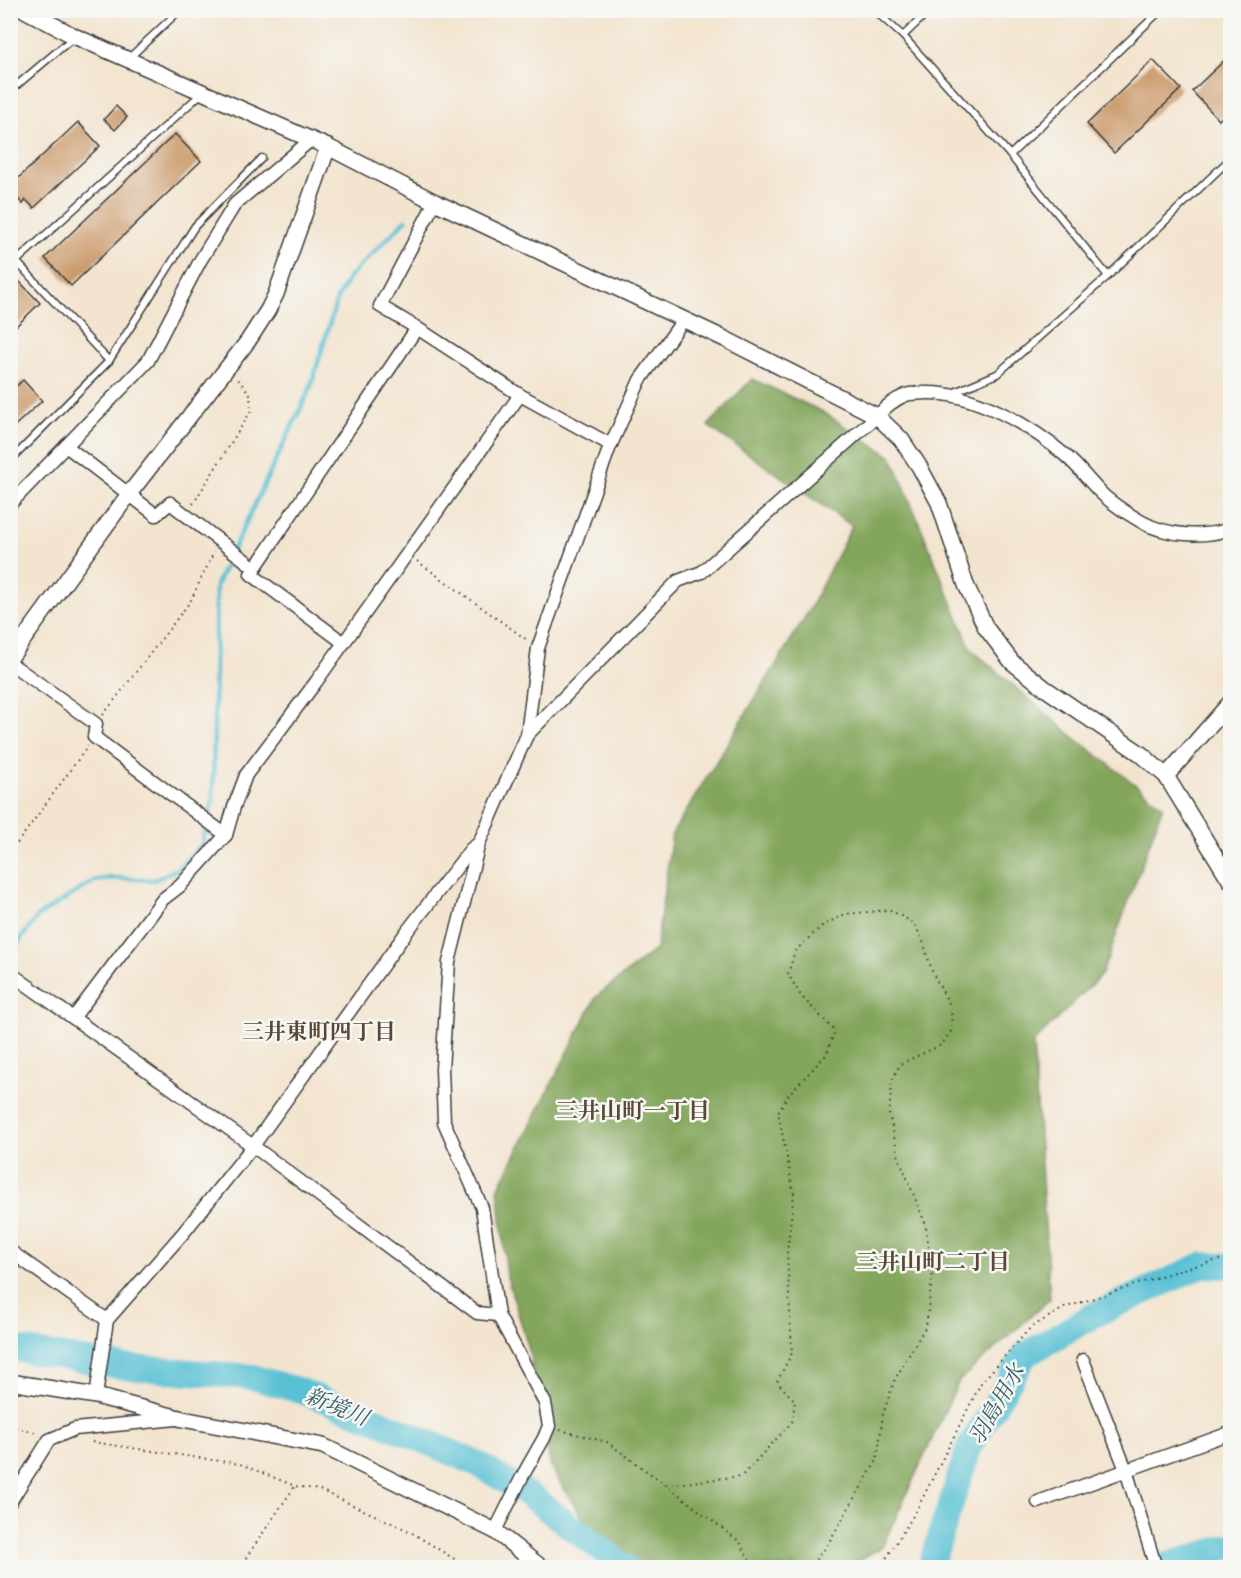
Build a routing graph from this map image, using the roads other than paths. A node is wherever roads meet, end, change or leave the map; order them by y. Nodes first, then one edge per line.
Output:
1 (25, 10) edge
2 (180, 10) edge
3 (874, 10) edge
4 (930, 10) edge
5 (1161, 10) edge
6 (74, 36) junction
7 (903, 36) junction
8 (128, 59) junction
9 (10, 91) edge
10 (203, 93) junction
11 (312, 139) junction
12 (328, 147) junction
13 (1010, 155) junction
14 (262, 158) dead end
15 (1230, 159) edge
16 (435, 202) junction
17 (16, 262) junction
18 (10, 267) edge
19 (1108, 276) junction
20 (684, 319) junction
21 (417, 328) junction
22 (109, 361) junction
23 (520, 395) junction
24 (947, 395) junction
25 (877, 416) junction
26 (611, 445) junction
27 (66, 446) junction
28 (10, 461) edge
29 (129, 494) junction
30 (10, 504) edge
31 (1230, 529) edge
32 (255, 568) junction
33 (344, 643) junction
34 (10, 658) edge
35 (10, 663) edge
36 (1230, 703) edge
37 (527, 735) junction
38 (1166, 776) junction
39 (226, 835) junction
40 (479, 843) junction
41 (1230, 880) edge
42 (10, 973) edge
43 (74, 1017) junction
44 (253, 1146) junction
45 (10, 1251) edge
46 (498, 1315) junction
47 (106, 1324) junction
48 (1083, 1360) dead end
49 (10, 1382) edge
50 (97, 1391) junction
51 (183, 1419) junction
52 (1230, 1433) edge
53 (1126, 1470) junction
54 (10, 1502) edge
55 (1038, 1502) dead end
56 (498, 1526) junction
57 (1155, 1564) edge
58 (542, 1568) edge

1 - 6 street
2 - 8 lane
3 - 7 lane
4 - 7 lane
5 - 13 lane
6 - 8 street
6 - 9 lane
7 - 13 lane
8 - 10 street
10 - 11 street
10 - 17 lane
11 - 12 street
11 - 27 street
12 - 16 street
12 - 29 street
13 - 19 lane
14 - 22 lane
15 - 19 lane
16 - 20 street
16 - 21 street
17 - 18 lane
17 - 22 lane
19 - 24 lane
20 - 25 street
20 - 26 street
21 - 23 street
21 - 32 street
22 - 28 lane
23 - 26 street
23 - 33 street
24 - 25 street
24 - 31 street
25 - 37 street
25 - 38 street
26 - 37 street
27 - 29 street
27 - 30 street
29 - 32 street
29 - 34 street
32 - 33 street
33 - 39 street
35 - 39 street
36 - 38 street
37 - 40 street
38 - 41 street
39 - 43 street
40 - 44 street
40 - 46 street
42 - 43 street
43 - 44 street
44 - 46 street
44 - 47 street
45 - 47 street
46 - 56 street
47 - 50 street
48 - 53 street
49 - 50 street
50 - 51 street
51 - 54 street
51 - 56 street
52 - 53 street
53 - 55 street
53 - 57 street
56 - 58 street

